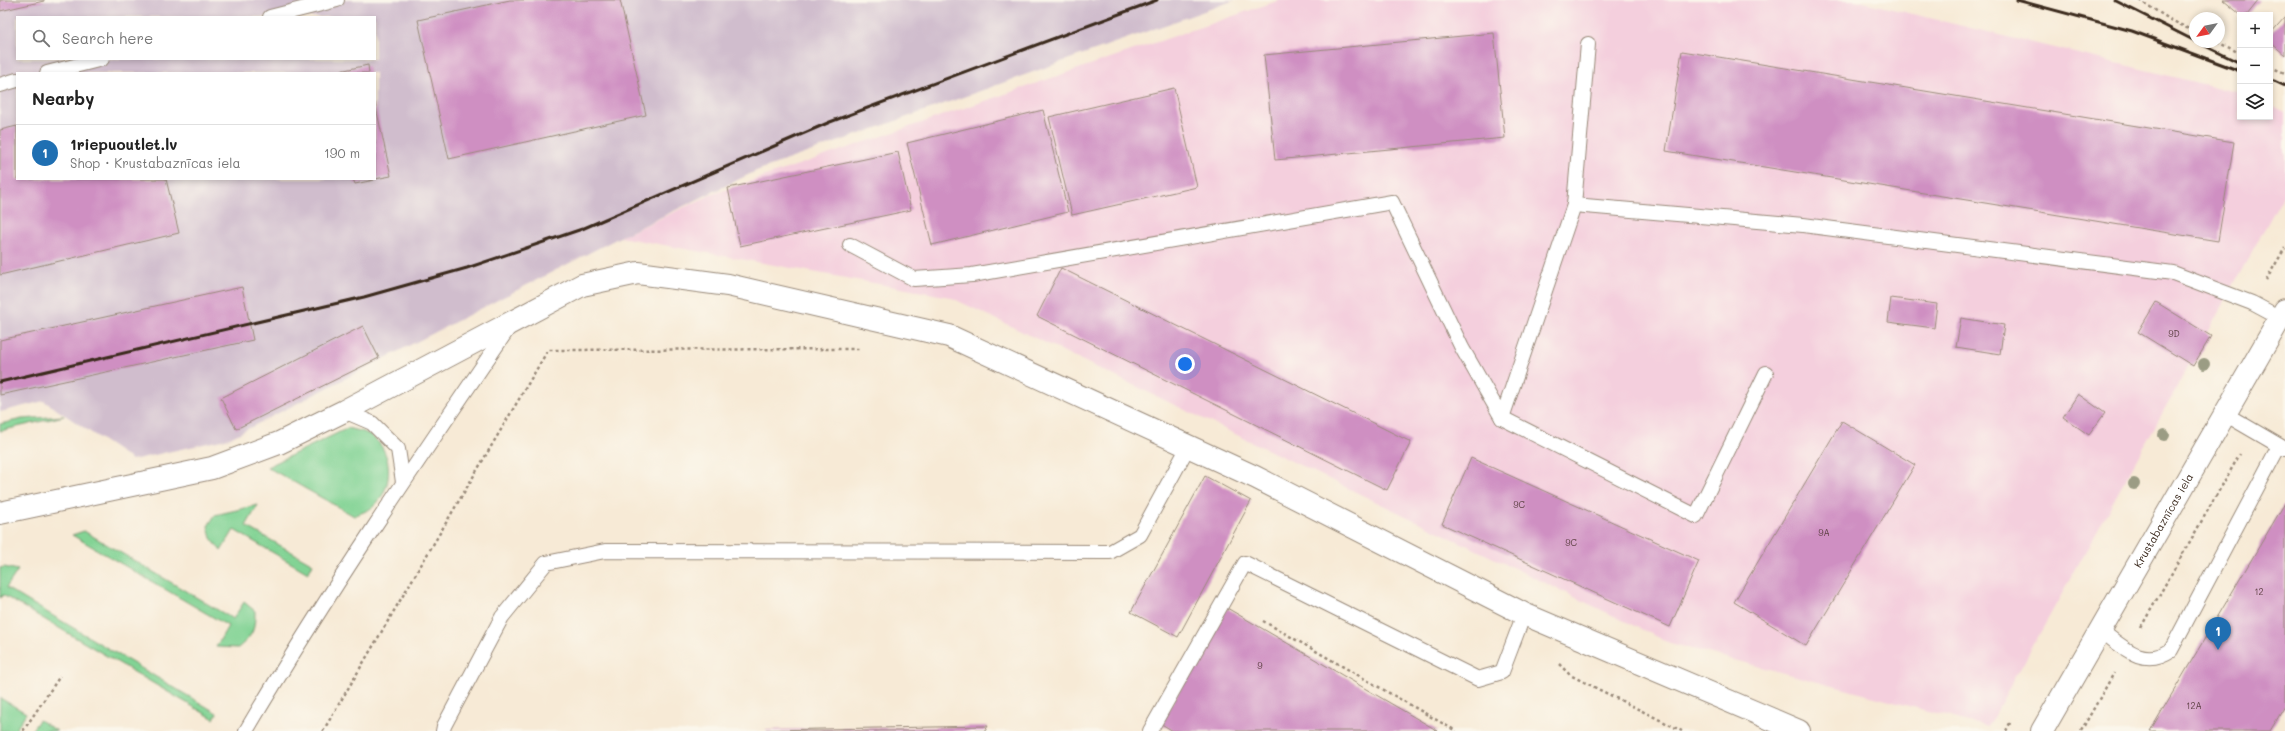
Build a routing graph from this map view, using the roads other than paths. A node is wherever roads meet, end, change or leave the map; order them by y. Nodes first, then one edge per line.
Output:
1 (337, 0) edge
2 (274, 16) edge
3 (1588, 44) dead end
4 (98, 60) edge
5 (50, 72) edge
6 (16, 80) edge
7 (0, 85) edge
8 (1574, 205) junction
9 (850, 245) dead end
10 (2283, 314) edge
11 (512, 323) junction
12 (1766, 372) dead end
13 (344, 411) junction
14 (2225, 414) junction
15 (1502, 418) junction
16 (1188, 447) junction
17 (2282, 448) edge
18 (403, 482) junction
19 (0, 513) edge
20 (1524, 614) junction
21 (2100, 630) junction
22 (246, 731) edge
23 (443, 731) edge
24 (1150, 731) edge
25 (1799, 731) edge
26 (2042, 731) edge

1 - 2 lane
3 - 8 lane
4 - 5 lane
6 - 7 lane
8 - 10 lane
8 - 15 lane
9 - 15 lane
10 - 14 street, Krustabaznīcas iela
11 - 13 street
11 - 16 street
11 - 18 lane
12 - 15 lane
13 - 18 lane
13 - 19 street
14 - 17 lane
14 - 21 street, Krustabaznīcas iela
16 - 20 street
16 - 23 lane
17 - 21 lane
18 - 22 lane
20 - 24 lane
20 - 25 street
21 - 26 street, Krustabaznīcas iela

